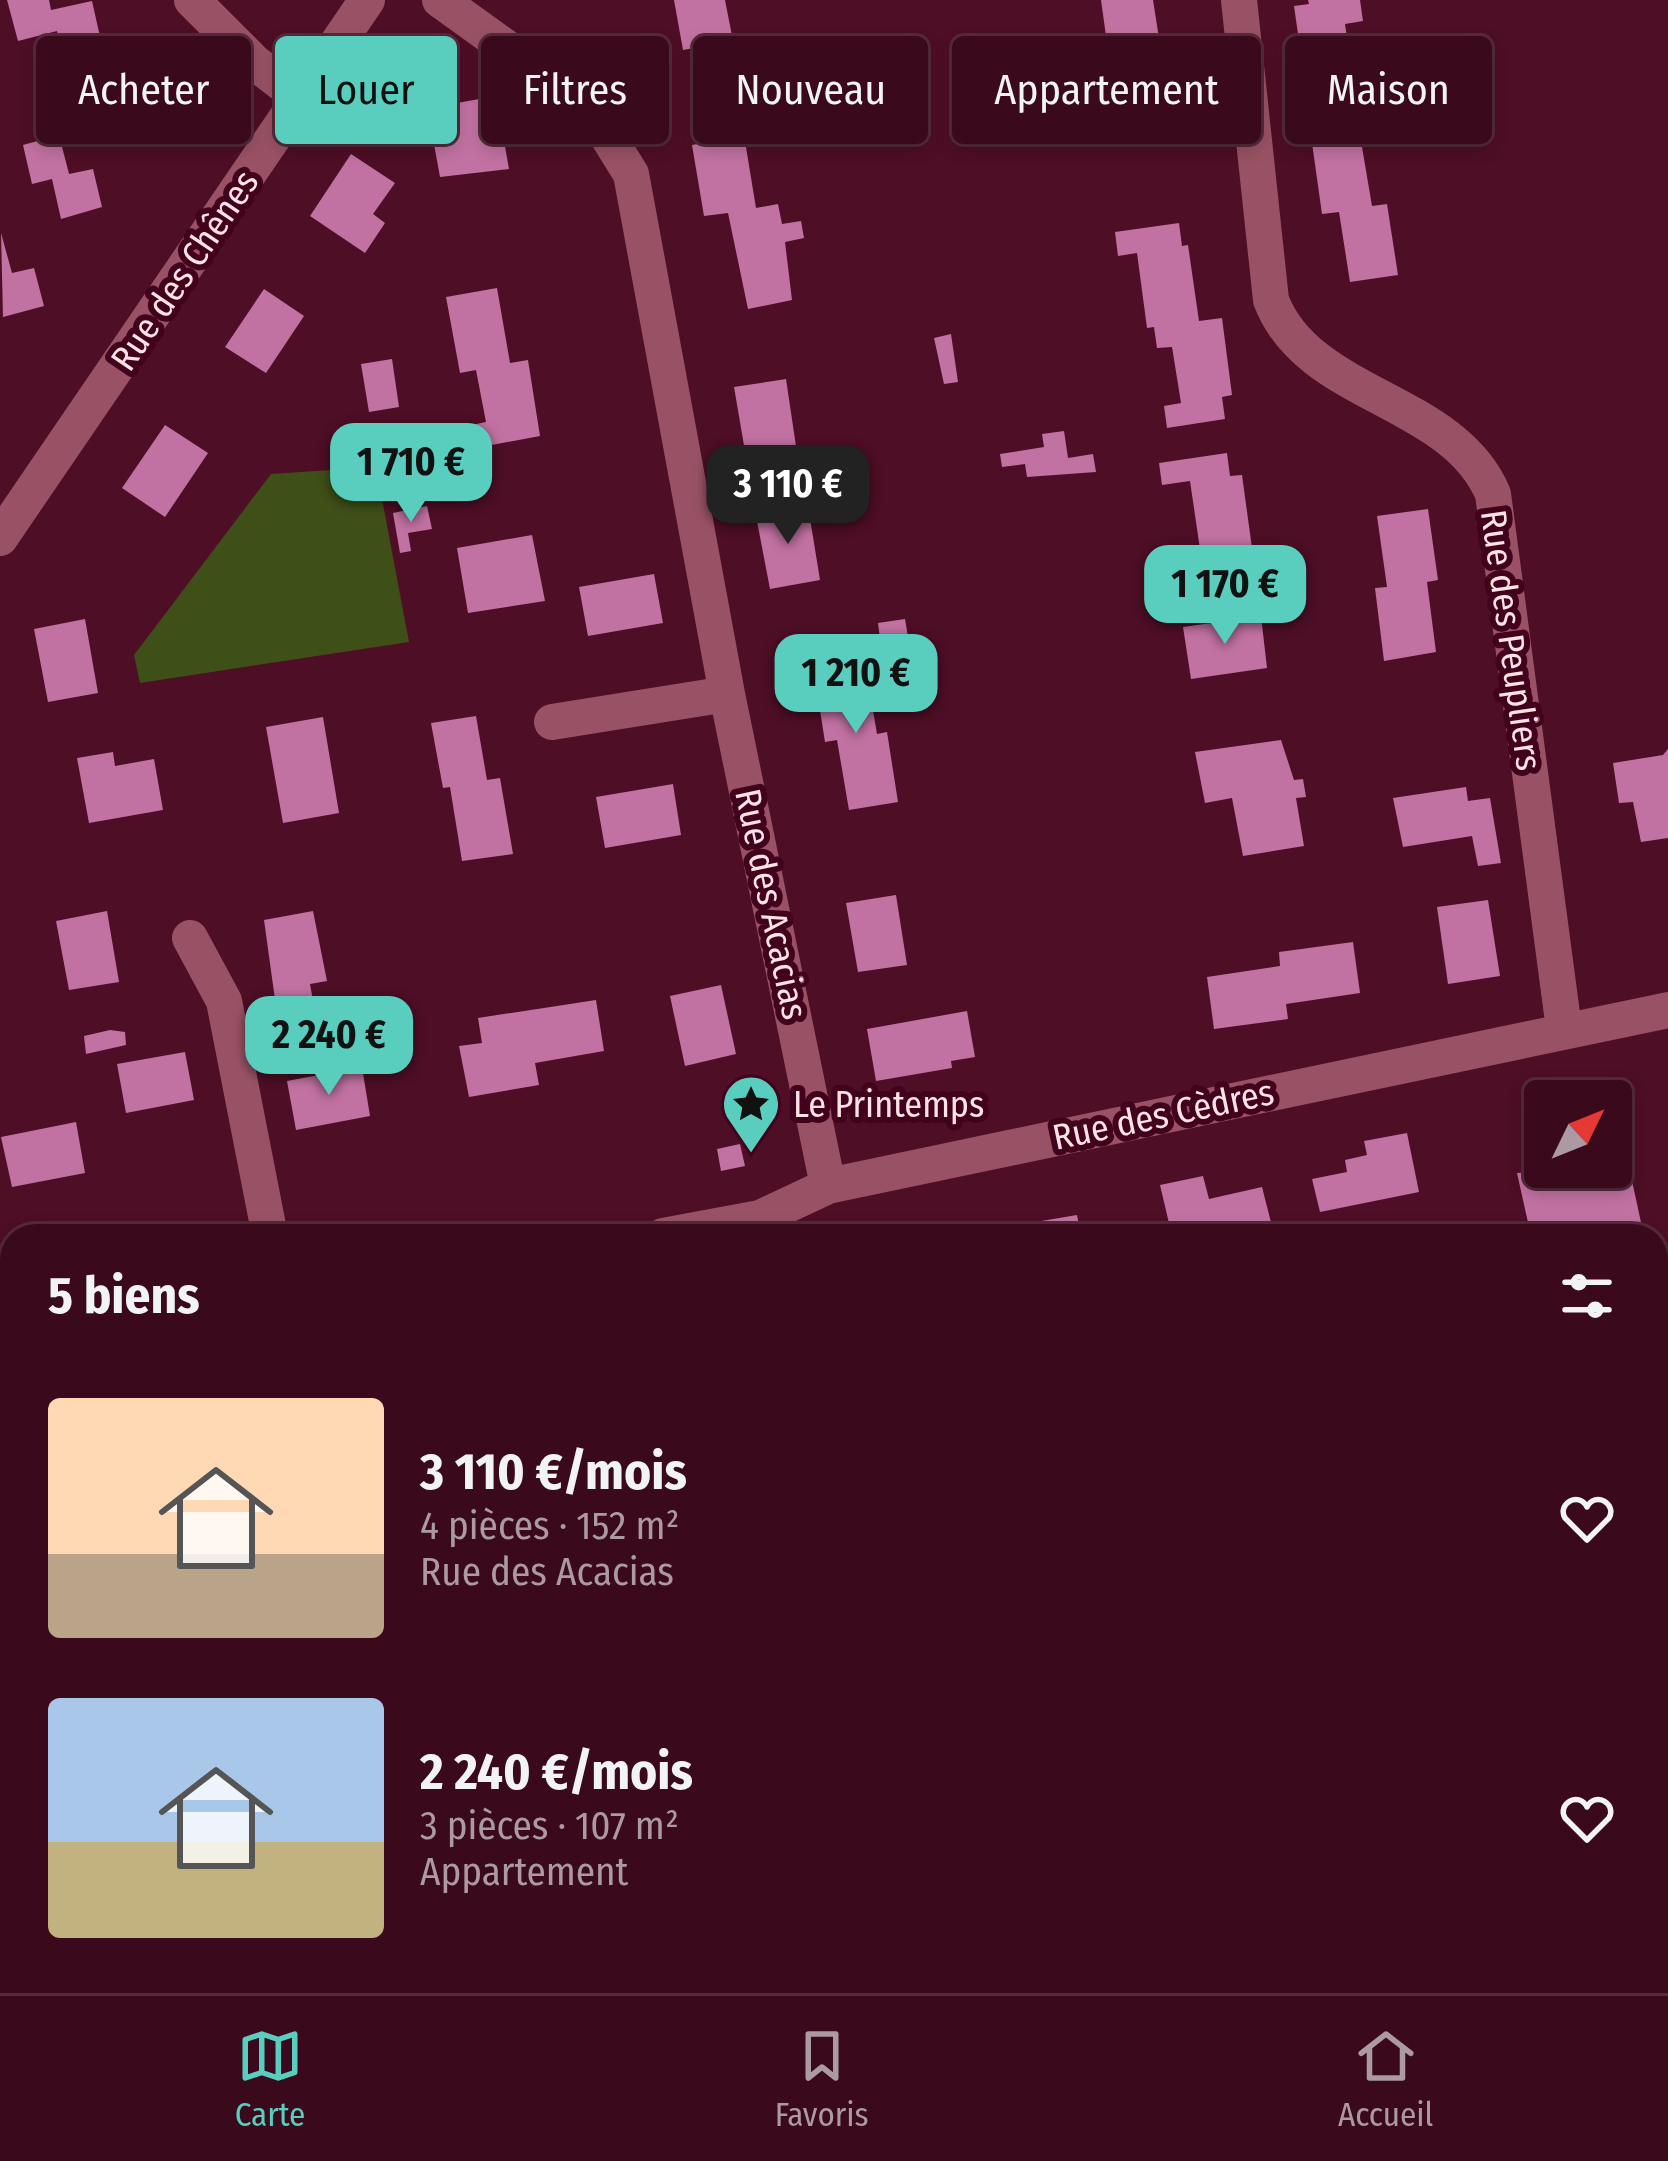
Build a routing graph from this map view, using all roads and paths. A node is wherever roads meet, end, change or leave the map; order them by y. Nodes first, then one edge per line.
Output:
1 (192, 0) edge
2 (367, 0) edge
3 (440, 0) edge
4 (1239, 0) edge
5 (343, 36) edge
6 (275, 78) edge
7 (275, 137) edge
8 (0, 538) edge
9 (727, 694) junction
10 (552, 722) dead end
11 (190, 938) dead end
12 (1668, 1010) edge
13 (1564, 1029) junction
14 (828, 1186) junction
15 (267, 1224) edge
16 (767, 1224) edge

1 - 6 street
2 - 5 street, Rue des Chênes
3 - 9 street, Rue des Acacias
4 - 13 street, Rue des Peupliers
7 - 8 street, Rue des Chênes
9 - 10 street
9 - 14 street, Rue des Acacias
11 - 15 street
12 - 13 street, Rue des Cèdres
13 - 14 street, Rue des Cèdres
14 - 16 street, Rue des Cèdres

